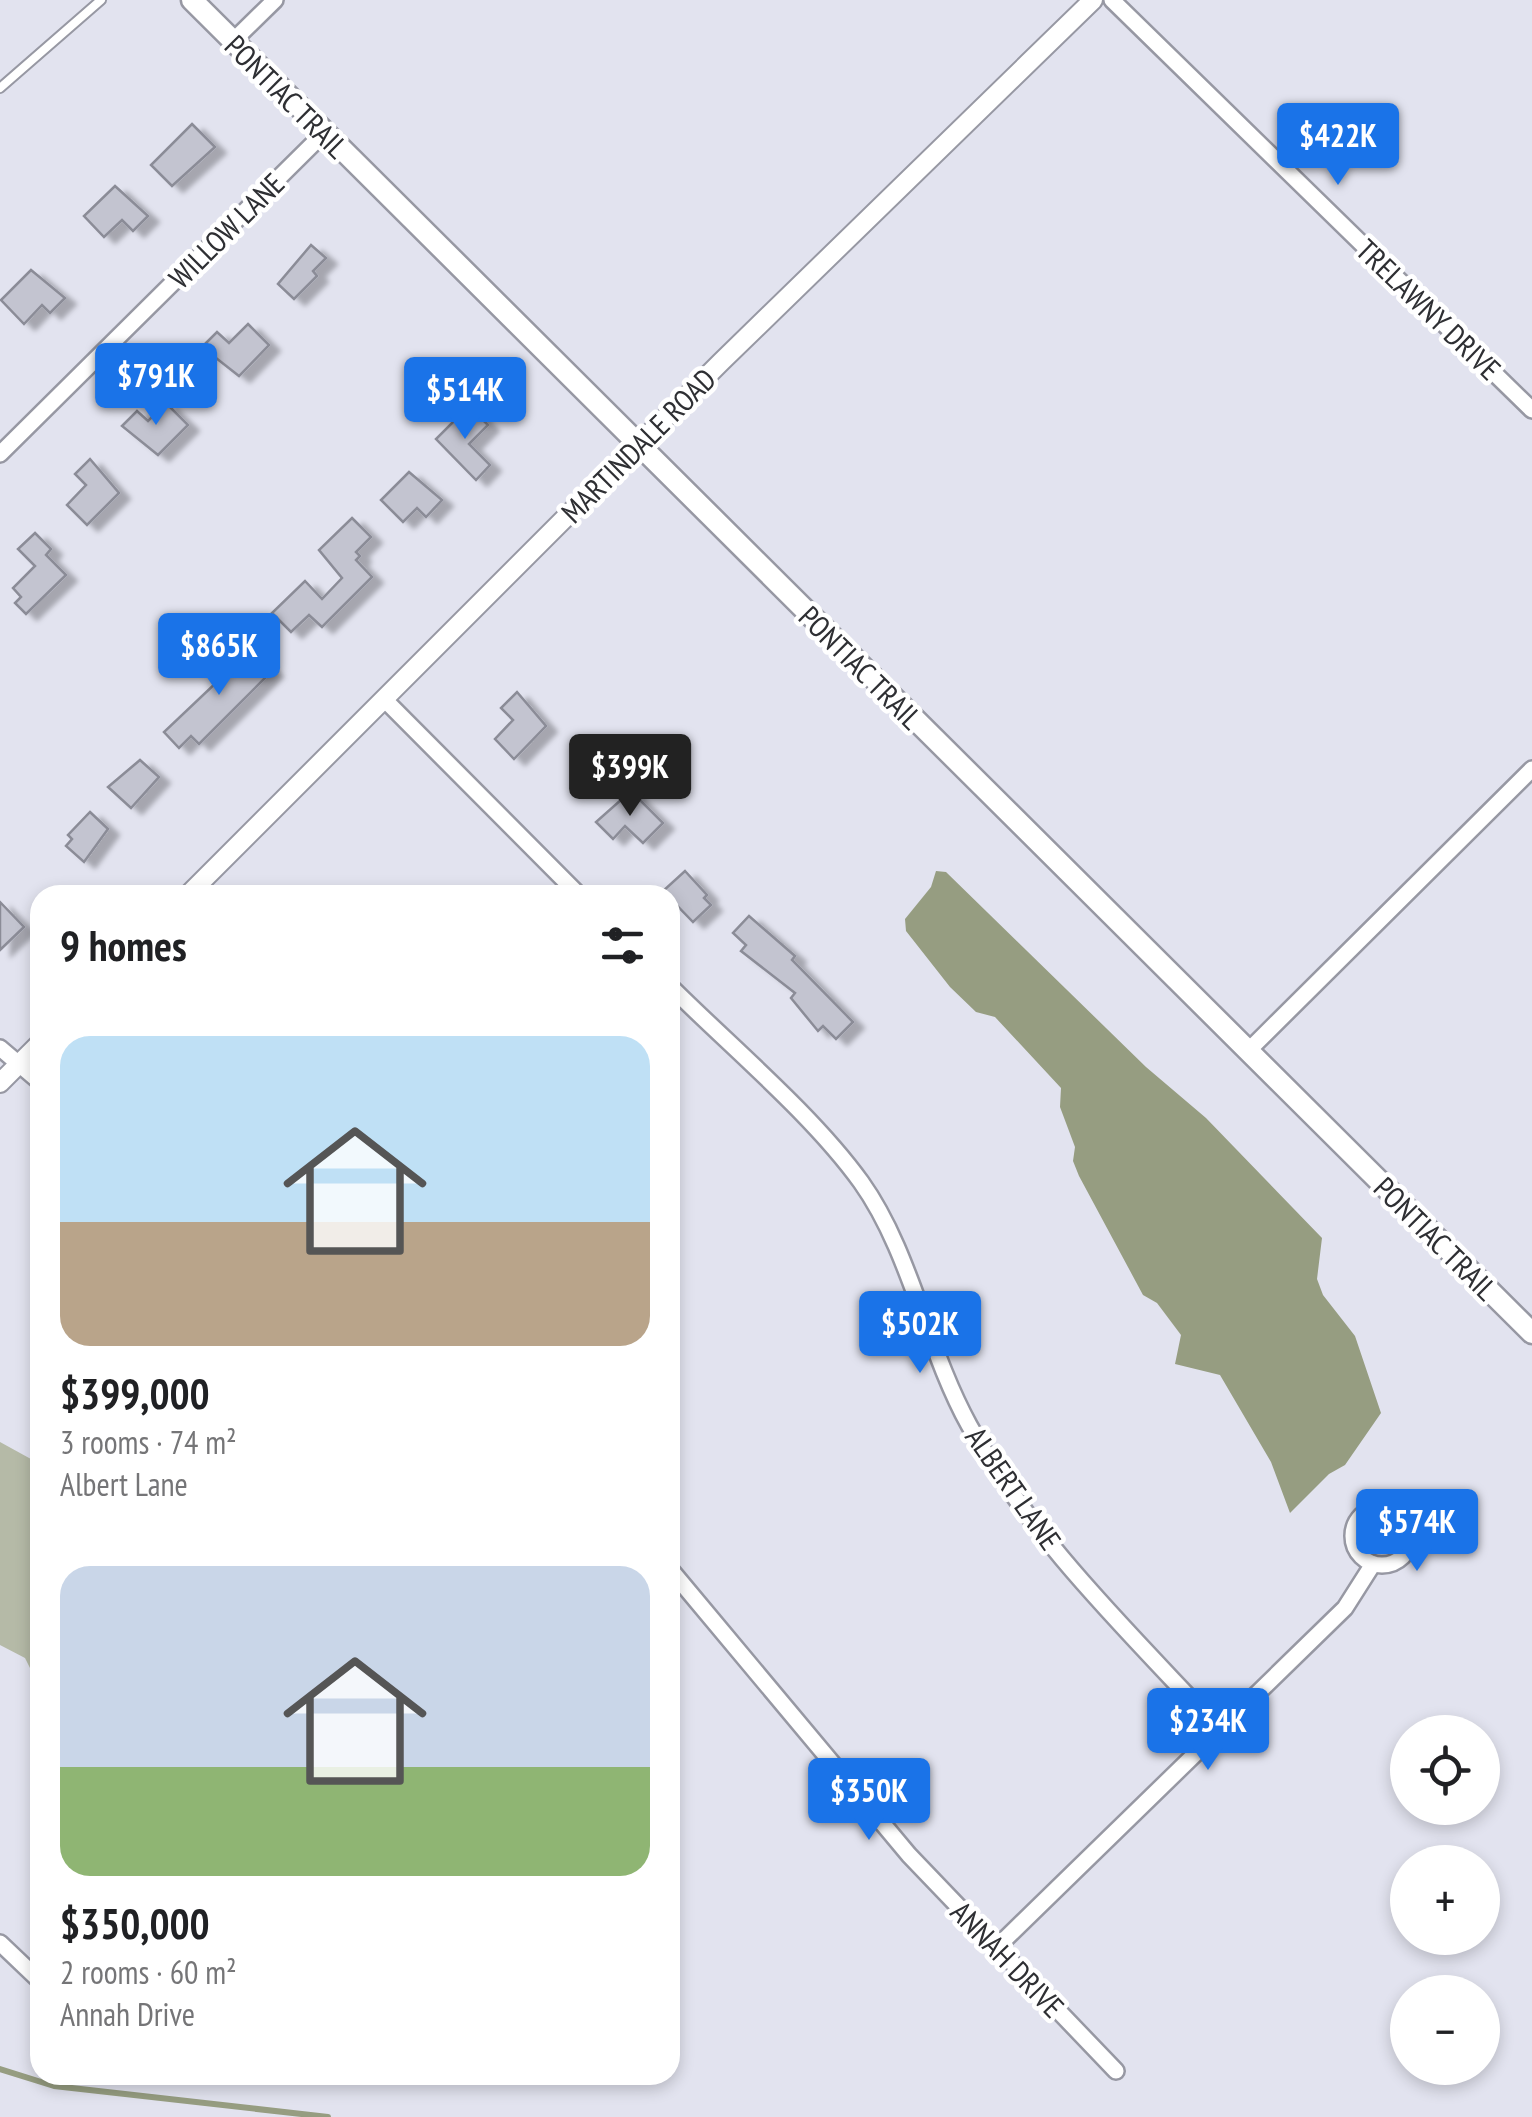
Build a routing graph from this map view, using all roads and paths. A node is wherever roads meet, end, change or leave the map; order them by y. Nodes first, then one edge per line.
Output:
1 (101, 0) edge
2 (192, 0) edge
3 (275, 0) edge
4 (1093, 0) edge
5 (1112, 0) edge
6 (232, 42) junction
7 (0, 88) edge
8 (324, 133) junction
9 (1532, 410) edge
10 (637, 446) junction
11 (0, 454) edge
12 (384, 700) junction
13 (1532, 769) edge
14 (198, 885) edge
15 (569, 885) edge
16 (680, 996) edge
17 (0, 1048) edge
18 (1248, 1051) junction
19 (30, 1053) edge
20 (19, 1064) junction
21 (30, 1073) edge
22 (0, 1083) edge
23 (1532, 1333) edge
24 (1373, 1564) dead end
25 (680, 1581) edge
26 (1220, 1730) junction
27 (0, 1944) edge
28 (996, 1948) junction
29 (30, 1971) edge
30 (1116, 2071) dead end

1 - 7 lane
2 - 6 main road, PONTIAC TRAIL
3 - 6 street
4 - 10 street, MARTINDALE ROAD
5 - 9 street, TRELAWNY DRIVE
6 - 8 main road, PONTIAC TRAIL
8 - 10 main road, PONTIAC TRAIL
8 - 11 street, WILLOW LANE
10 - 12 street, MARTINDALE ROAD
10 - 18 main road, PONTIAC TRAIL
12 - 14 street, MARTINDALE ROAD
12 - 15 street
13 - 18 street
16 - 26 street, ALBERT LANE
17 - 20 street
18 - 23 main road, PONTIAC TRAIL
19 - 20 street
20 - 21 street
20 - 22 street
24 - 26 street
25 - 28 street, ANNAH DRIVE
26 - 28 street
27 - 29 street
28 - 30 street, ANNAH DRIVE

